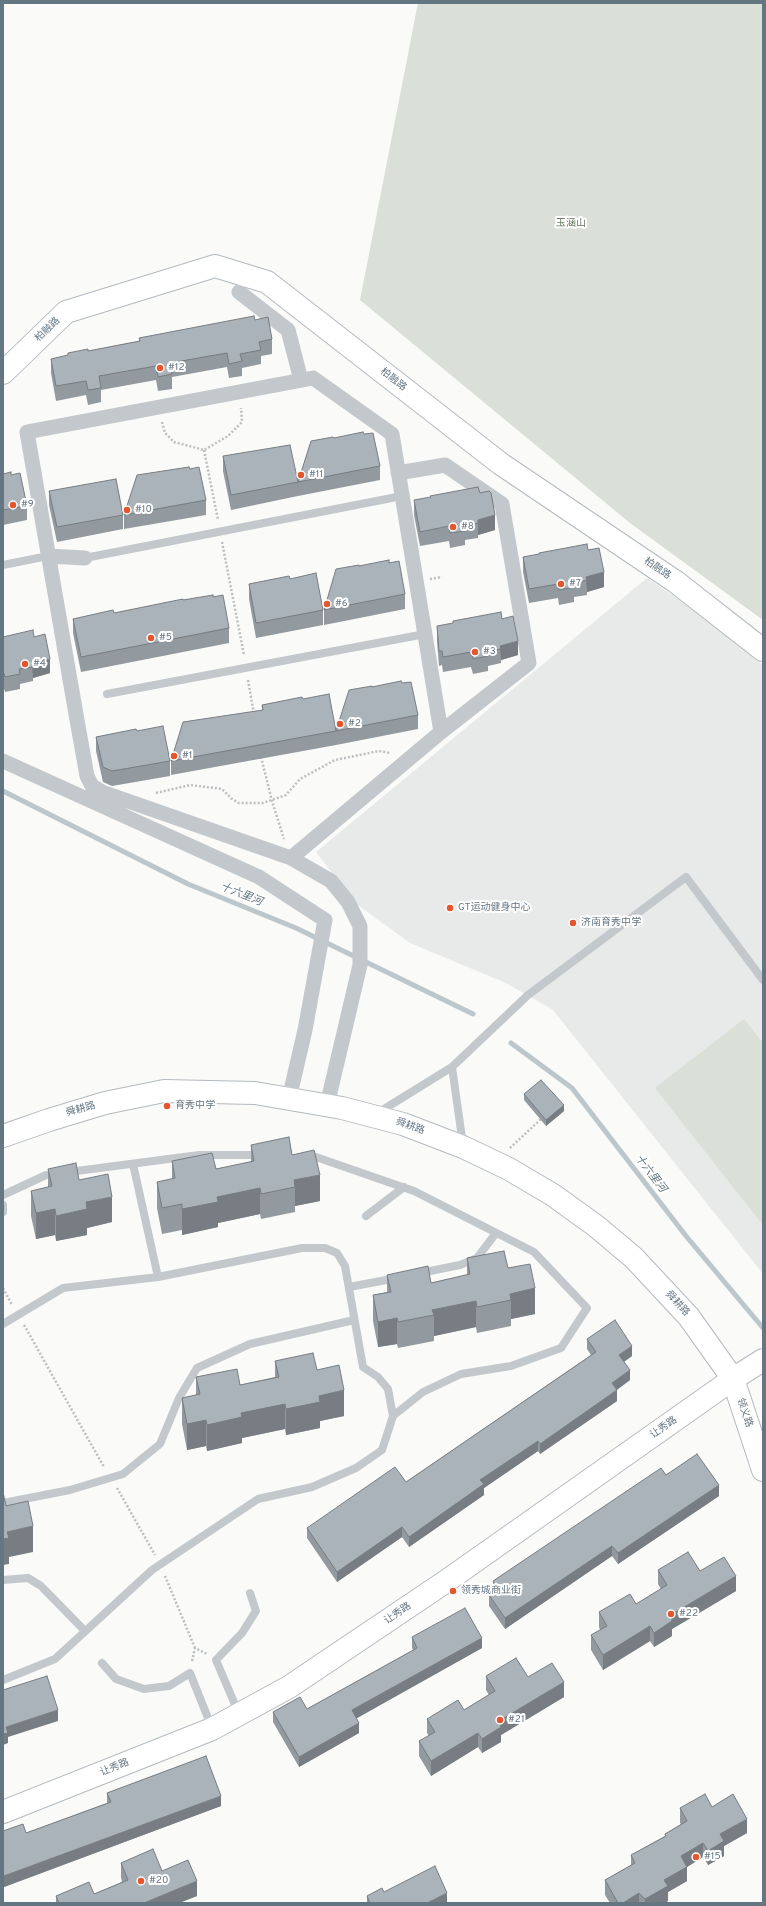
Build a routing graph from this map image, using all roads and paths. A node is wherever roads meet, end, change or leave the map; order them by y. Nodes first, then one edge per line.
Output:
1 (239, 292) dead end
2 (3, 373) edge
3 (301, 380) junction
4 (239, 392) junction
5 (158, 407) junction
6 (204, 450) junction
7 (398, 473) junction
8 (402, 496) junction
9 (220, 532) junction
10 (48, 556) junction
11 (85, 558) joint
12 (3, 564) edge
13 (229, 578) dead end
14 (425, 634) junction
15 (763, 650) edge
16 (107, 694) dead end
17 (441, 732) junction
18 (412, 757) junction
19 (3, 761) edge
20 (266, 776) dead end
21 (153, 793) dead end
22 (272, 801) junction
23 (291, 858) junction
24 (763, 980) edge
25 (452, 1067) junction
26 (289, 1099) junction
27 (327, 1105) junction
28 (373, 1116) junction
29 (541, 1119) edge
30 (3, 1136) edge
31 (463, 1147) junction
32 (267, 1155) edge
33 (298, 1156) edge
34 (495, 1162) junction
35 (133, 1164) junction
36 (404, 1187) junction
37 (3, 1195) edge
38 (3, 1205) edge
39 (3, 1212) edge
40 (366, 1216) dead end
41 (496, 1233) junction
42 (158, 1277) junction
43 (3, 1288) edge
44 (348, 1288) junction
45 (18, 1315) junction
46 (354, 1320) junction
47 (3, 1324) edge
48 (758, 1363) edge
49 (733, 1379) junction
50 (393, 1416) junction
51 (763, 1470) edge
52 (110, 1477) junction
53 (3, 1502) edge
54 (160, 1565) junction
55 (3, 1580) edge
56 (250, 1593) dead end
57 (86, 1631) junction
58 (195, 1648) junction
59 (216, 1660) junction
60 (102, 1663) dead end
61 (190, 1673) junction
62 (3, 1680) edge
63 (239, 1714) junction
64 (212, 1729) junction
65 (3, 1812) edge

1 - 3 street
2 - 15 street, 柏融路
3 - 4 street
3 - 7 street
4 - 5 street
4 - 6 path
5 - 6 path
5 - 10 street
6 - 9 path
7 - 8 street
7 - 17 street
8 - 9 lane
8 - 14 street
9 - 11 lane
9 - 13 path
10 - 11 street
10 - 12 lane
10 - 23 street
14 - 16 lane
14 - 17 street
17 - 18 street
18 - 22 path
18 - 23 street
19 - 26 street
20 - 22 path
21 - 22 path
22 - 23 path
23 - 27 street
24 - 25 lane
25 - 28 lane
25 - 31 lane
26 - 27 street, 舜耕路
26 - 30 street, 舜耕路
27 - 28 street, 舜耕路
28 - 31 street, 舜耕路
29 - 34 path
31 - 34 street, 舜耕路
32 - 35 lane
33 - 36 lane
34 - 49 street, 舜耕路
35 - 37 lane
35 - 42 lane
36 - 40 lane
36 - 41 lane
38 - 39 lane
41 - 44 lane
41 - 50 lane
42 - 44 lane
42 - 45 lane
43 - 45 path
44 - 46 lane
45 - 47 lane
45 - 52 path
46 - 50 lane
46 - 52 lane
48 - 49 street, 让秀路
49 - 51 street, 领义路
49 - 63 street, 让秀路
50 - 54 lane
52 - 53 lane
52 - 54 path
54 - 57 lane
54 - 58 path
55 - 57 lane
56 - 59 lane
57 - 62 lane
58 - 59 path
58 - 61 path
59 - 63 lane
60 - 61 lane
61 - 64 lane
63 - 64 street, 让秀路
64 - 65 street, 让秀路

